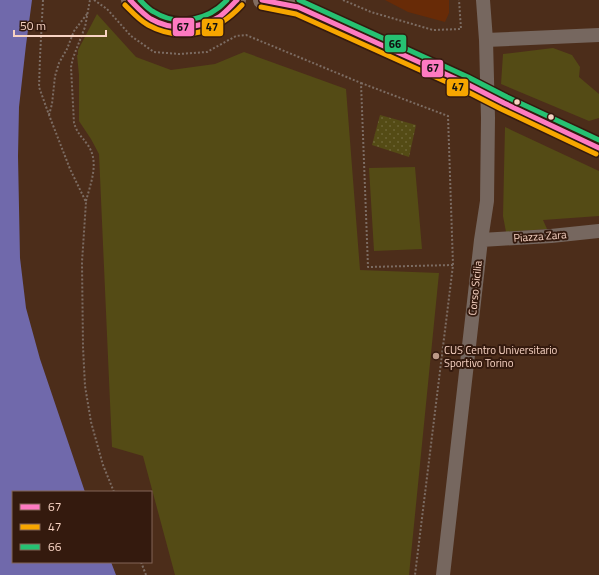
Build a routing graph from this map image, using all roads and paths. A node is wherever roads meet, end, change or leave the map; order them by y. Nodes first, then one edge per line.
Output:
1 (43, 0) edge
2 (90, 0) edge
3 (130, 0) edge
4 (237, 0) edge
5 (262, 0) edge
6 (343, 0) edge
7 (459, 0) edge
8 (482, 0) edge
9 (291, 4) edge
10 (88, 13) junction
11 (599, 35) edge
12 (246, 36) dead end
13 (486, 40) junction
14 (361, 83) junction
15 (488, 95) junction
16 (48, 115) junction
17 (599, 148) edge
18 (86, 202) junction
19 (599, 231) edge
20 (481, 240) junction
21 (453, 265) junction
22 (114, 491) edge
23 (141, 563) edge
24 (146, 575) edge
25 (415, 575) edge
26 (443, 575) edge

1 - 16 path
2 - 10 path
3 - 4 main road
5 - 9 main road
6 - 7 path
8 - 13 street, Corso Sicilia
9 - 15 main road
10 - 16 path
10 - 18 path
11 - 13 street
12 - 14 path
13 - 15 street, Corso Sicilia
14 - 21 path
14 - 21 path
15 - 17 main road
15 - 20 street, Corso Sicilia
16 - 18 path
18 - 22 path
19 - 20 street, Piazza Zara
20 - 26 street, Corso Sicilia
21 - 25 path
23 - 24 path

